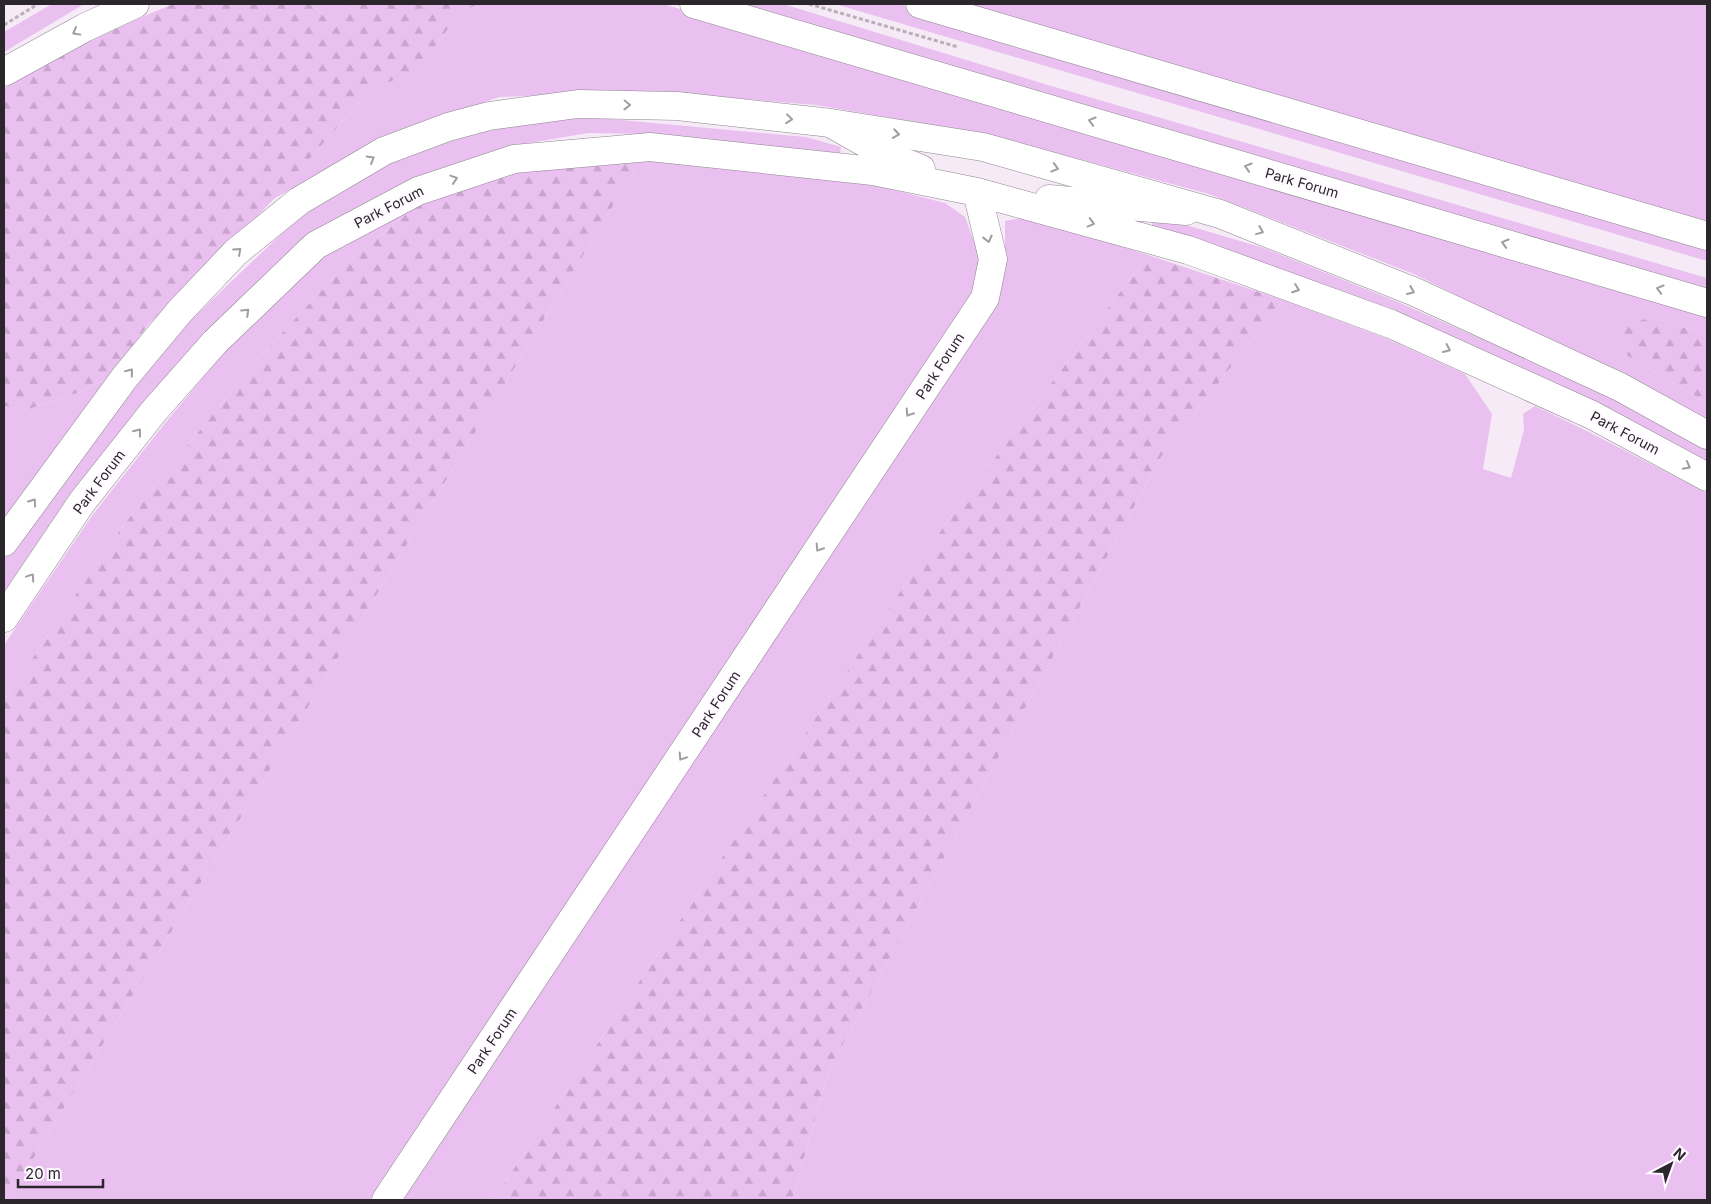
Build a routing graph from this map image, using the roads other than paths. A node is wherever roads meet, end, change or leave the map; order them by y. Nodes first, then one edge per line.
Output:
1 (135, 4) edge
2 (694, 4) edge
3 (920, 4) edge
4 (114, 10) edge
5 (4, 72) edge
6 (831, 123) junction
7 (977, 192) junction
8 (1220, 214) junction
9 (1707, 236) edge
10 (1707, 303) edge
11 (1707, 435) edge
12 (1707, 477) edge
13 (4, 542) edge
14 (4, 618) edge
15 (386, 1200) edge

1 - 4 street
10 -> 2 street, Park Forum
3 - 9 street
4 -> 5 street
6 - 7 street, Park Forum
6 -> 8 street, Park Forum
13 -> 6 street, Park Forum
7 - 8 street, Park Forum
7 -> 12 street, Park Forum
14 -> 7 street, Park Forum
7 -> 15 street, Park Forum
8 -> 11 street, Park Forum

